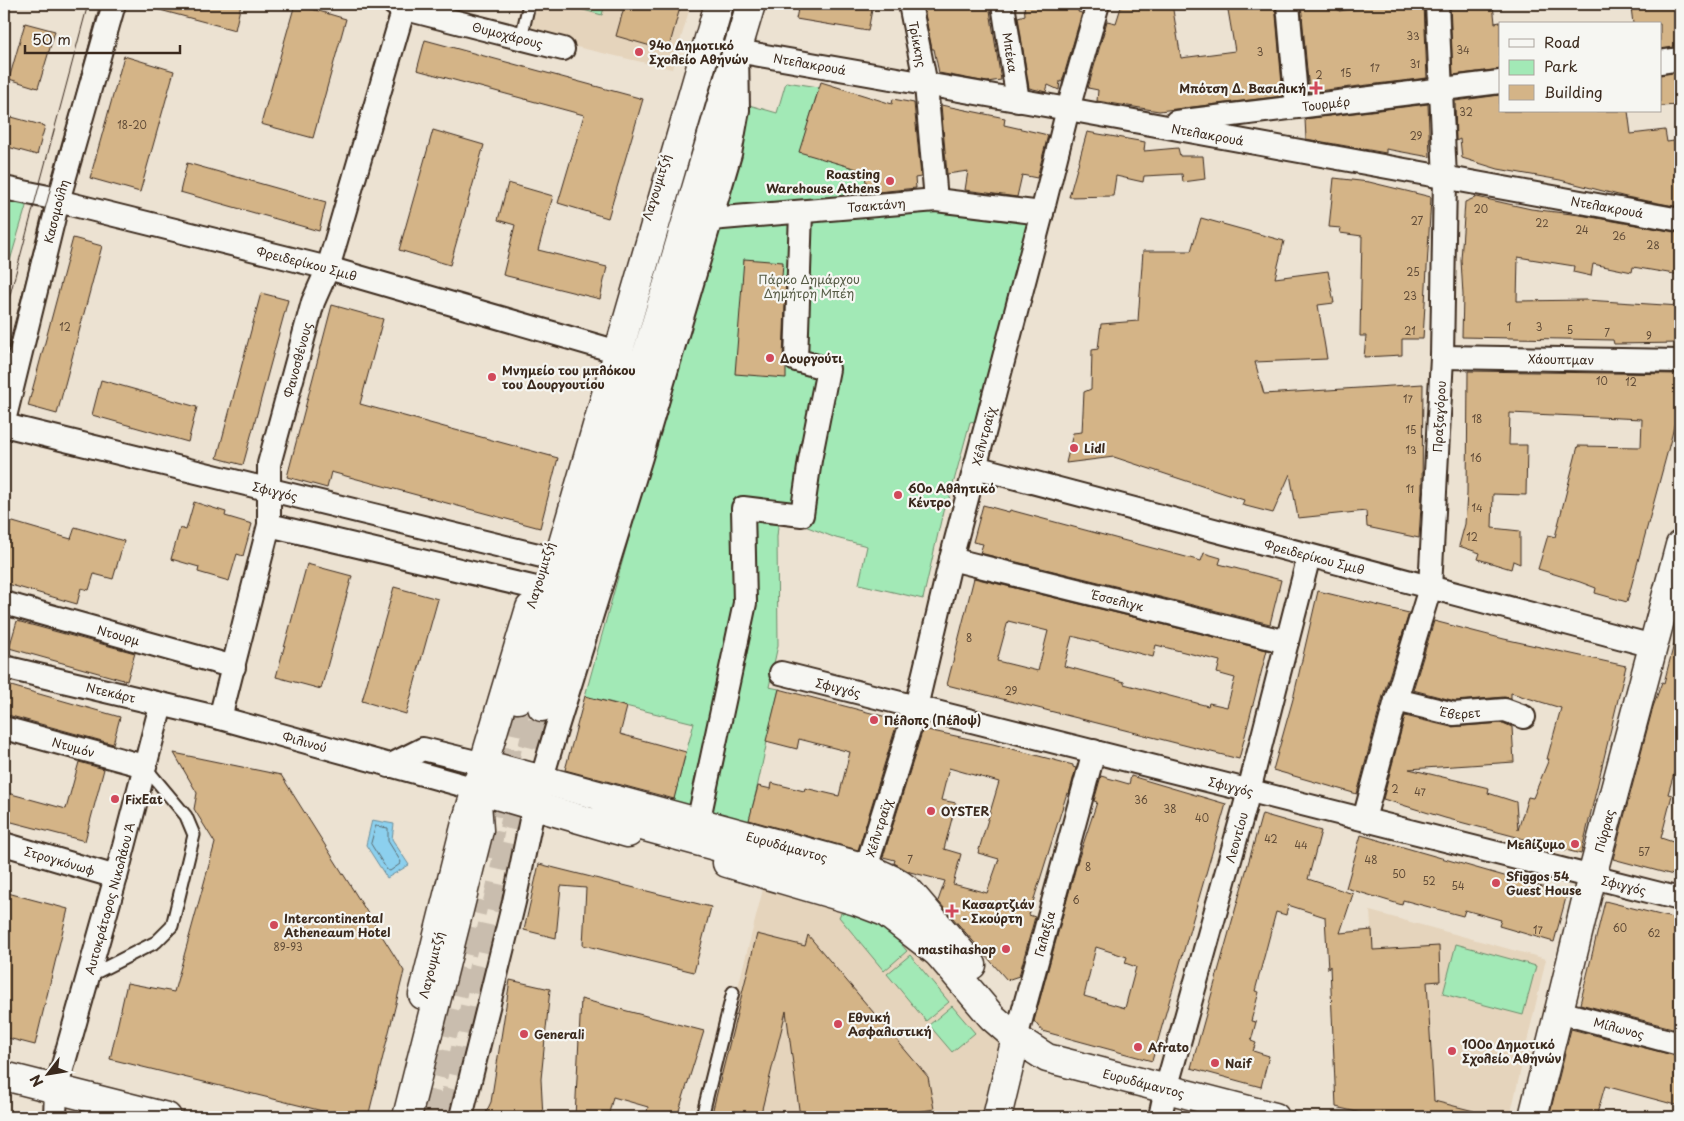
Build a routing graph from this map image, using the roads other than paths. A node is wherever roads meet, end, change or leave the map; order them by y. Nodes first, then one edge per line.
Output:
1 (114, 4) edge
2 (529, 4) edge
3 (719, 4) edge
4 (751, 4) edge
5 (910, 4) edge
6 (1003, 4) edge
7 (1098, 4) edge
8 (1288, 4) edge
9 (1437, 4) edge
10 (398, 6) edge
11 (521, 38) junction
12 (709, 40) junction
13 (563, 49) dead end
14 (737, 51) junction
15 (1680, 59) edge
16 (1662, 62) edge
17 (1499, 82) edge
18 (926, 85) junction
19 (1441, 89) junction
20 (1018, 101) junction
21 (1297, 107) junction
22 (1068, 109) junction
23 (1152, 125) junction
24 (1445, 178) junction
25 (4, 188) edge
26 (936, 200) junction
27 (58, 201) junction
28 (801, 212) junction
29 (1042, 213) junction
30 (711, 219) junction
31 (1680, 220) edge
32 (328, 268) junction
33 (608, 349) junction
34 (1442, 357) junction
35 (1680, 361) edge
36 (4, 421) edge
37 (4, 425) edge
38 (975, 467) junction
39 (268, 489) junction
40 (269, 525) junction
41 (1680, 545) edge
42 (1309, 556) junction
43 (546, 557) junction
44 (951, 558) junction
45 (536, 588) junction
46 (1430, 588) junction
47 (4, 603) edge
48 (1287, 642) junction
49 (1653, 646) junction
50 (4, 667) edge
51 (234, 667) junction
52 (781, 673) dead end
53 (1396, 700) junction
54 (161, 705) junction
55 (916, 707) junction
56 (1524, 717) dead end
57 (220, 718) junction
58 (4, 728) edge
59 (1094, 751) junction
60 (144, 766) junction
61 (480, 777) junction
62 (1249, 790) junction
63 (538, 793) junction
64 (605, 816) dead end
65 (1364, 819) junction
66 (698, 823) junction
67 (4, 844) edge
68 (866, 868) junction
69 (1592, 876) junction
70 (116, 877) junction
71 (1680, 899) edge
72 (938, 953) junction
73 (88, 977) junction
74 (734, 992) dead end
75 (1559, 1012) junction
76 (1016, 1038) junction
77 (1680, 1044) edge
78 (4, 1076) edge
79 (1166, 1089) junction
80 (56, 1090) junction
81 (56, 1117) edge
82 (167, 1117) edge
83 (393, 1117) edge
84 (407, 1117) edge
85 (461, 1117) edge
86 (702, 1117) edge
87 (997, 1117) edge
88 (1160, 1117) edge
89 (1275, 1117) edge
90 (1533, 1117) edge

1 - 27 street, Κασομούλη
2 - 11 lane
3 - 12 street, Λαγουμιτζή
4 - 14 street, Λαγουμιτζή
5 - 18 street, Τρίκκης
6 - 20 street, Μπέκα
7 - 22 street, Χέλντραϊχ
8 - 21 street
9 - 19 street, Πραξαγόρου
10 - 11 street, Θυμοχάρους
10 - 32 street, Φανοσθένους
11 - 13 street, Θυμοχάρους
12 - 14 street, Λαγουμιτζή
12 - 33 street, Λαγουμιτζή
14 - 18 street, Ντελακρουά
14 - 30 street, Λαγουμιτζή
15 - 16 street
17 - 19 street, Τουρμέρ
18 - 20 street, Ντελακρουά
18 - 26 street, Τρίκκης
19 - 21 street, Τουρμέρ
19 - 24 street, Πραξαγόρου
20 - 22 street, Ντελακρουά
21 - 23 street, Τουρμέρ
22 - 23 street, Ντελακρουά
22 - 29 street, Χέλντραϊχ
23 - 24 street, Ντελακρουά
24 - 31 street, Ντελακρουά
24 - 34 street, Πραξαγόρου
25 - 27 street, Φρειδερίκου Σμιθ
26 - 28 street, Τσακτάνη
26 - 29 street, Τσακτάνη
27 - 32 street, Φρειδερίκου Σμιθ
27 - 36 street, Κασομούλη
28 - 30 street, Τσακτάνη
28 - 66 street
29 - 38 street, Χέλντραϊχ
30 - 63 street, Λαγουμιτζή
32 - 33 street, Φρειδερίκου Σμιθ
32 - 39 street, Φανοσθένους
33 - 43 street, Λαγουμιτζή
34 - 35 street, Χάουπτμαν
34 - 46 street, Πραξαγόρου
37 - 39 street, Σφιγγός
38 - 42 street, Φρειδερίκου Σμιθ
38 - 44 street, Χέλντραϊχ
39 - 40 street, Φανοσθένους
39 - 43 street, Σφιγγός
40 - 45 street
40 - 51 street, Φανοσθένους
41 - 49 street, Πύρρας
42 - 46 street, Φρειδερίκου Σμιθ
42 - 48 street, Λεοντίου
43 - 45 street, Λαγουμιτζή
44 - 48 street, Έσσελιγκ
44 - 55 street, Χέλντραϊχ
45 - 61 street, Λαγουμιτζή
46 - 49 street, Φρειδερίκου Σμιθ
46 - 53 street, Πραξαγόρου
47 - 51 street, Ντουρμ
48 - 62 street, Λεοντίου
49 - 69 street, Πύρρας
50 - 54 street, Ντεκάρτ
51 - 57 street, Φανοσθένους
52 - 55 street, Σφιγγός
53 - 56 street, Έβερετ
53 - 65 street, Πραξαγόρου
54 - 57 street, Ντεκάρτ
54 - 60 street, Αυτοκράτορος Νικολάου Α΄
55 - 59 street, Σφιγγός
55 - 68 street, Χέλντραϊχ
57 - 61 street, Φιλινού
58 - 60 street, Ντυμόν
59 - 62 street, Σφιγγός
59 - 76 street, Γαλαξία
60 - 70 street, Αυτοκράτορος Νικολάου Α΄
60 - 73 lane
61 - 63 street, Ευρυδάμαντος
61 - 83 street, Λαγουμιτζή
61 - 84 street
62 - 65 street, Σφιγγός
62 - 79 street, Λεοντίου
63 - 66 street, Ευρυδάμαντος
63 - 72 street, Ευρυδάμαντος
63 - 85 street, Λαγουμιτζή
64 - 72 street
65 - 69 street, Σφιγγός
66 - 68 street, Ευρυδάμαντος
67 - 70 street, Στρογκόνωφ
68 - 76 street, Ευρυδάμαντος
69 - 71 street, Σφιγγός
69 - 75 street, Πύρρας
70 - 73 street, Αυτοκράτορος Νικολάου Α΄
72 - 76 street, Ευρυδάμαντος
73 - 80 street, Αυτοκράτορος Νικολάου Α΄
74 - 86 lane
75 - 77 street, Μίλωνος
75 - 90 street, Πύρρας
76 - 79 street, Ευρυδάμαντος
76 - 87 street, Γαλαξία
78 - 80 street
79 - 88 street, Λεοντίου
79 - 89 street, Ευρυδάμαντος
80 - 81 street, Αυτοκράτορος Νικολάου Α΄
80 - 82 street

